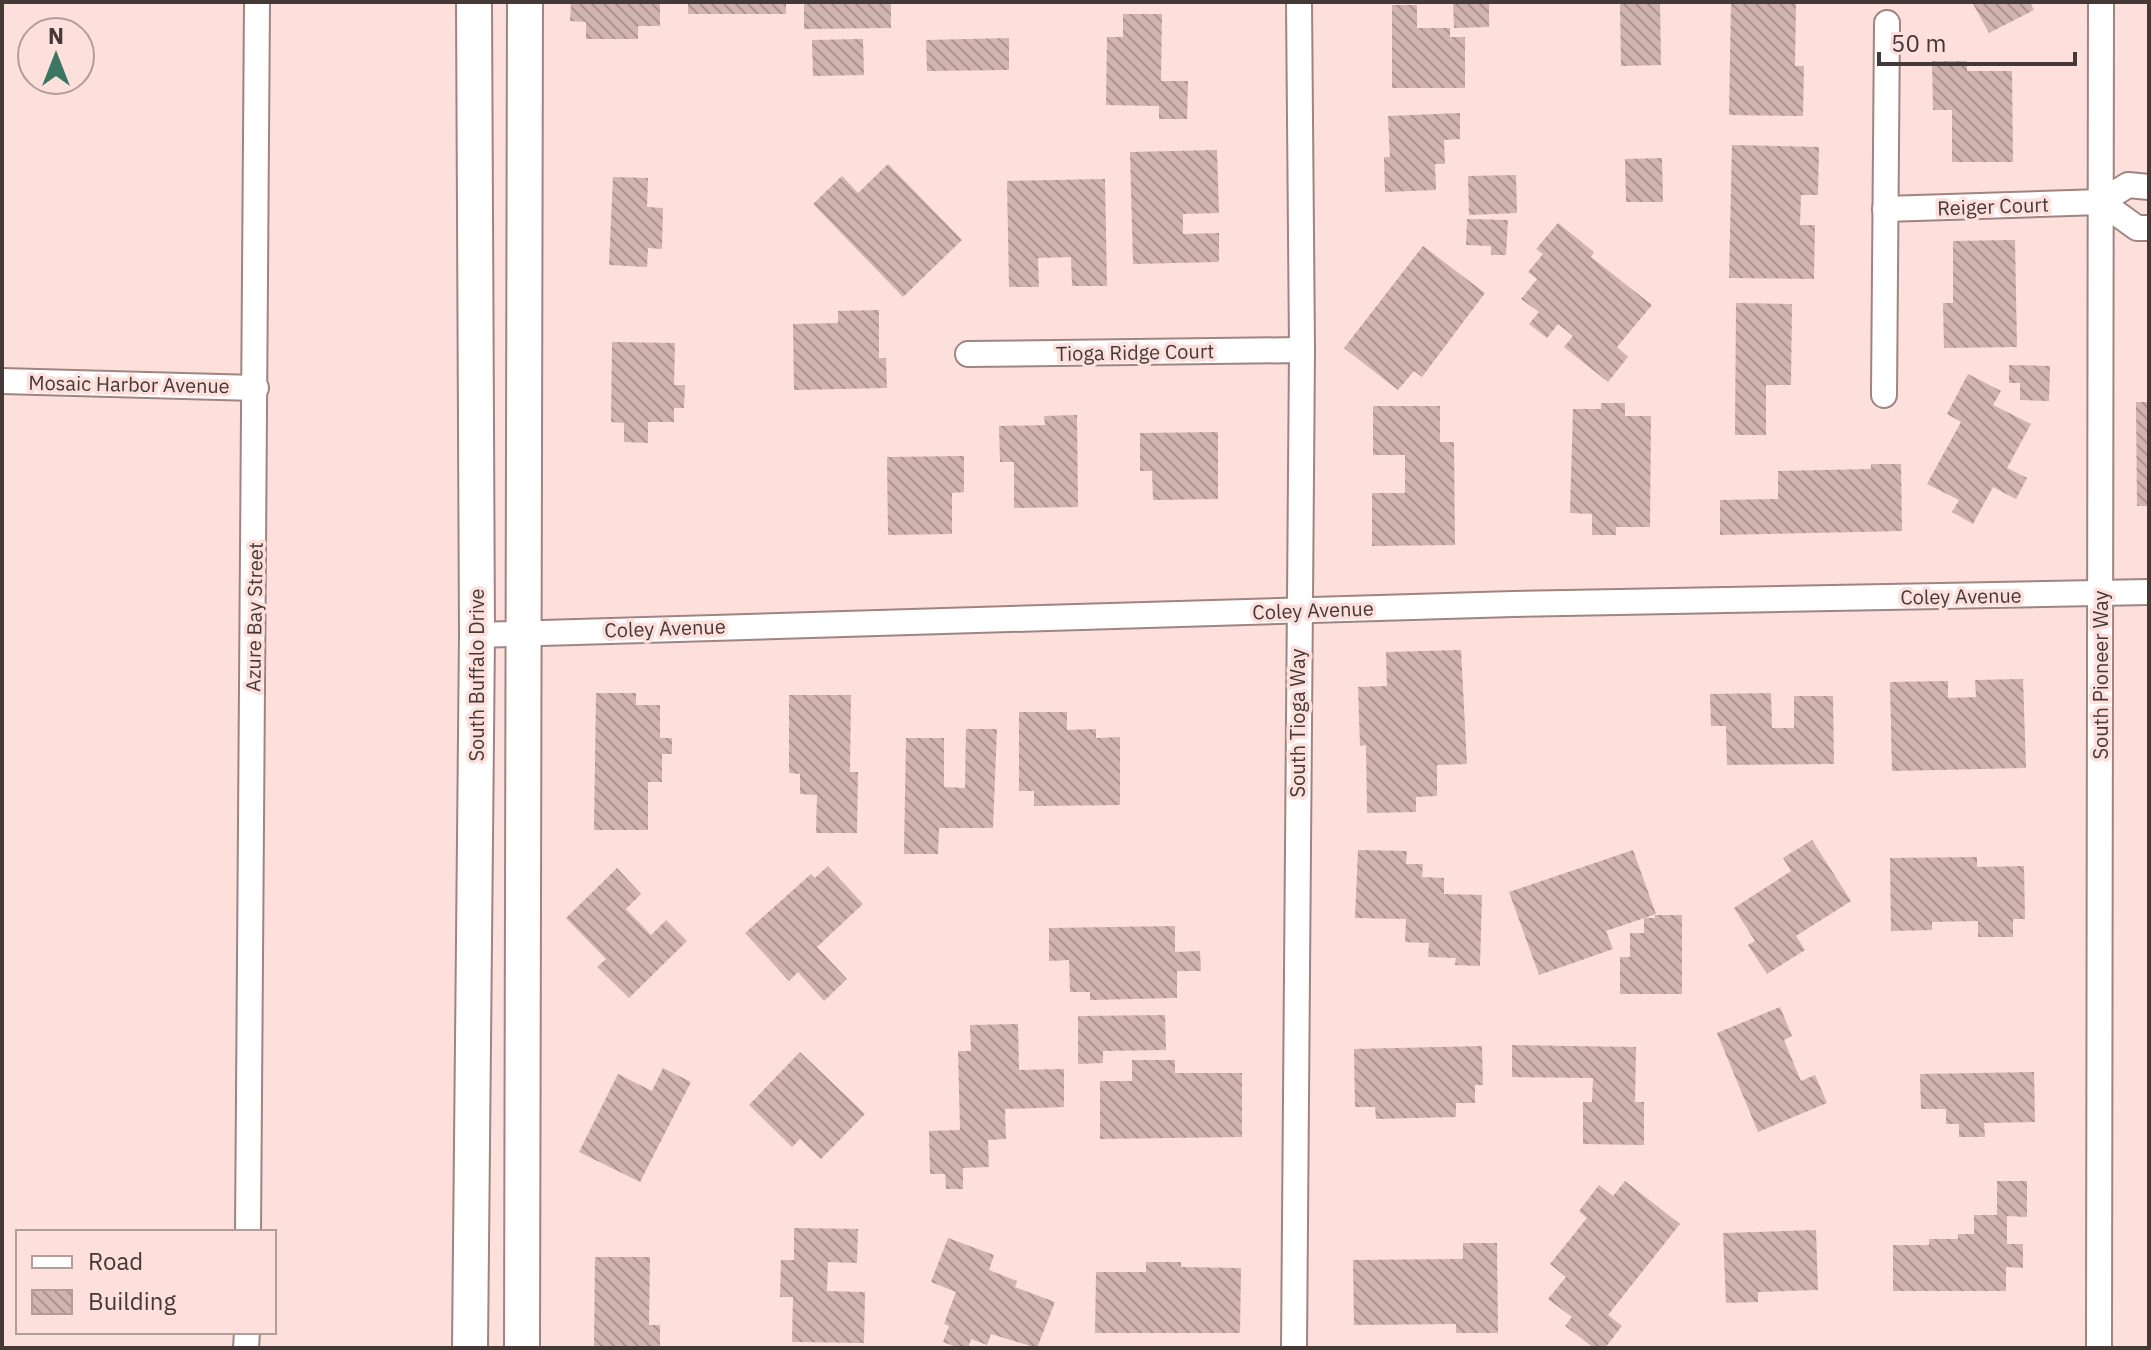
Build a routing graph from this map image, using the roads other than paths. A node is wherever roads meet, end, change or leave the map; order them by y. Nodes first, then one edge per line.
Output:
1 (257, 2) edge
2 (474, 2) edge
3 (525, 2) edge
4 (1299, 2) edge
5 (2101, 2) edge
6 (1887, 23) dead end
7 (2149, 187) edge
8 (2101, 202) junction
9 (1885, 209) junction
10 (2149, 228) edge
11 (1302, 350) junction
12 (968, 354) dead end
13 (2, 381) edge
14 (256, 388) junction
15 (1884, 395) dead end
16 (2149, 592) edge
17 (2100, 593) junction
18 (1298, 611) junction
19 (527, 633) junction
20 (477, 635) junction
21 (248, 1230) edge
22 (470, 1348) edge
23 (522, 1348) edge
24 (1294, 1348) edge
25 (2099, 1348) edge

1 - 14 street, Azure Bay Street
2 - 20 main road, South Buffalo Drive
3 - 19 main road
4 - 11 street, South Tioga Way
5 - 8 street, South Pioneer Way
6 - 9 street
7 - 8 street
8 - 9 street, Reiger Court
8 - 10 street
8 - 17 street, South Pioneer Way
9 - 15 street
11 - 12 street, Tioga Ridge Court
11 - 18 street, South Tioga Way
13 - 14 street, Mosaic Harbor Avenue
14 - 21 street, Azure Bay Street
16 - 17 street, Coley Avenue
17 - 18 street, Coley Avenue
17 - 25 street, South Pioneer Way
18 - 19 street, Coley Avenue
18 - 24 street, South Tioga Way
19 - 20 street, Coley Avenue
19 - 23 main road
20 - 22 main road, South Buffalo Drive

